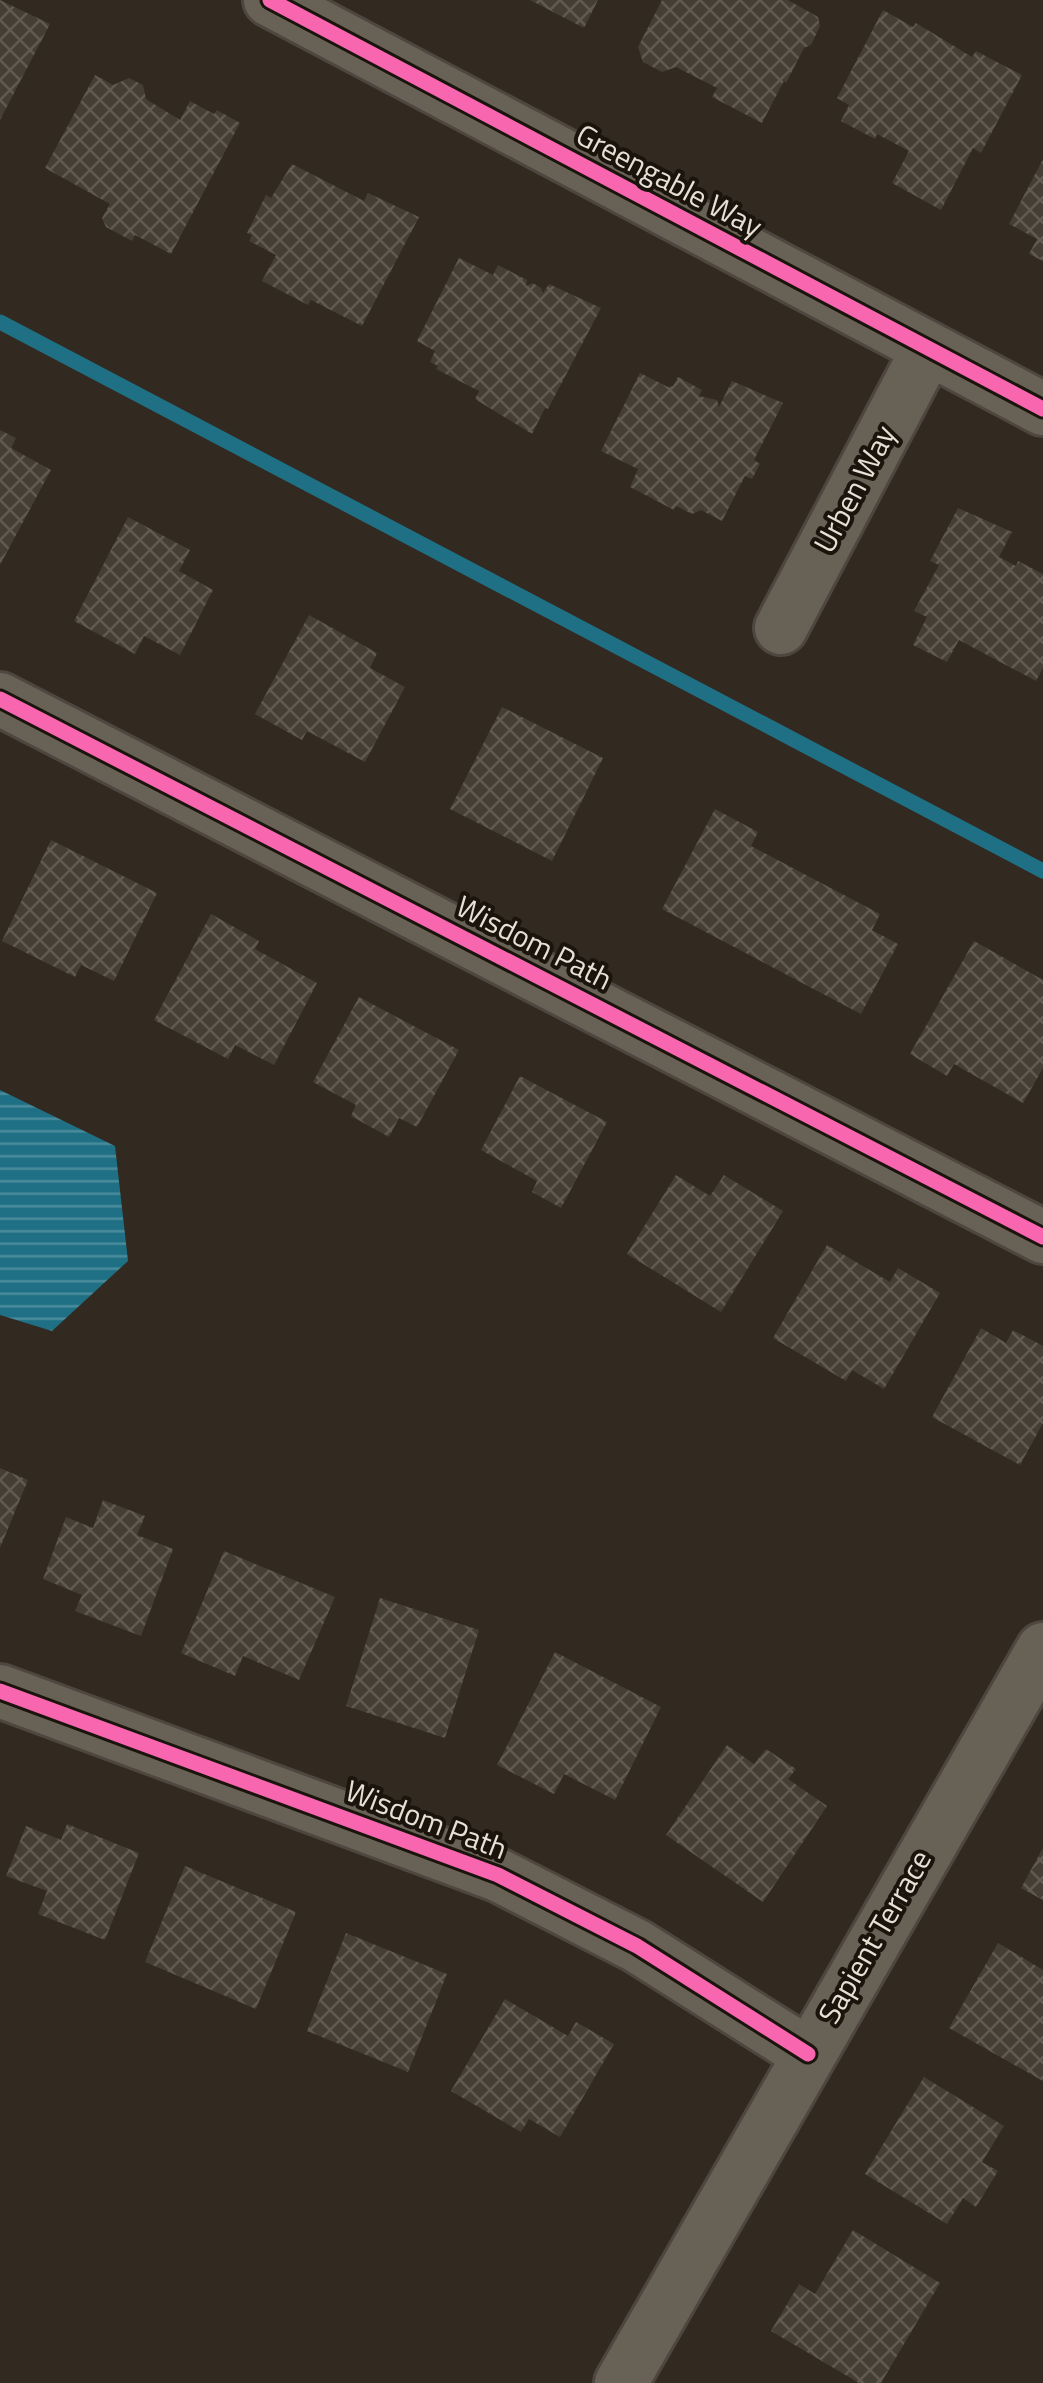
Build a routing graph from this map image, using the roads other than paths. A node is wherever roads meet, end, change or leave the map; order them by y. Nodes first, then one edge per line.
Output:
1 (270, 0) edge
2 (928, 350) junction
3 (1043, 409) edge
4 (780, 628) dead end
5 (0, 699) edge
6 (1043, 1237) edge
7 (1043, 1649) edge
8 (0, 1691) edge
9 (808, 2054) junction
10 (620, 2383) edge

1 - 2 street, Greengable Way
2 - 3 street, Greengable Way
2 - 4 street, Urben Way
5 - 6 street, Wisdom Path
7 - 9 street, Sapient Terrace
8 - 9 street, Wisdom Path
9 - 10 street, Sapient Terrace

